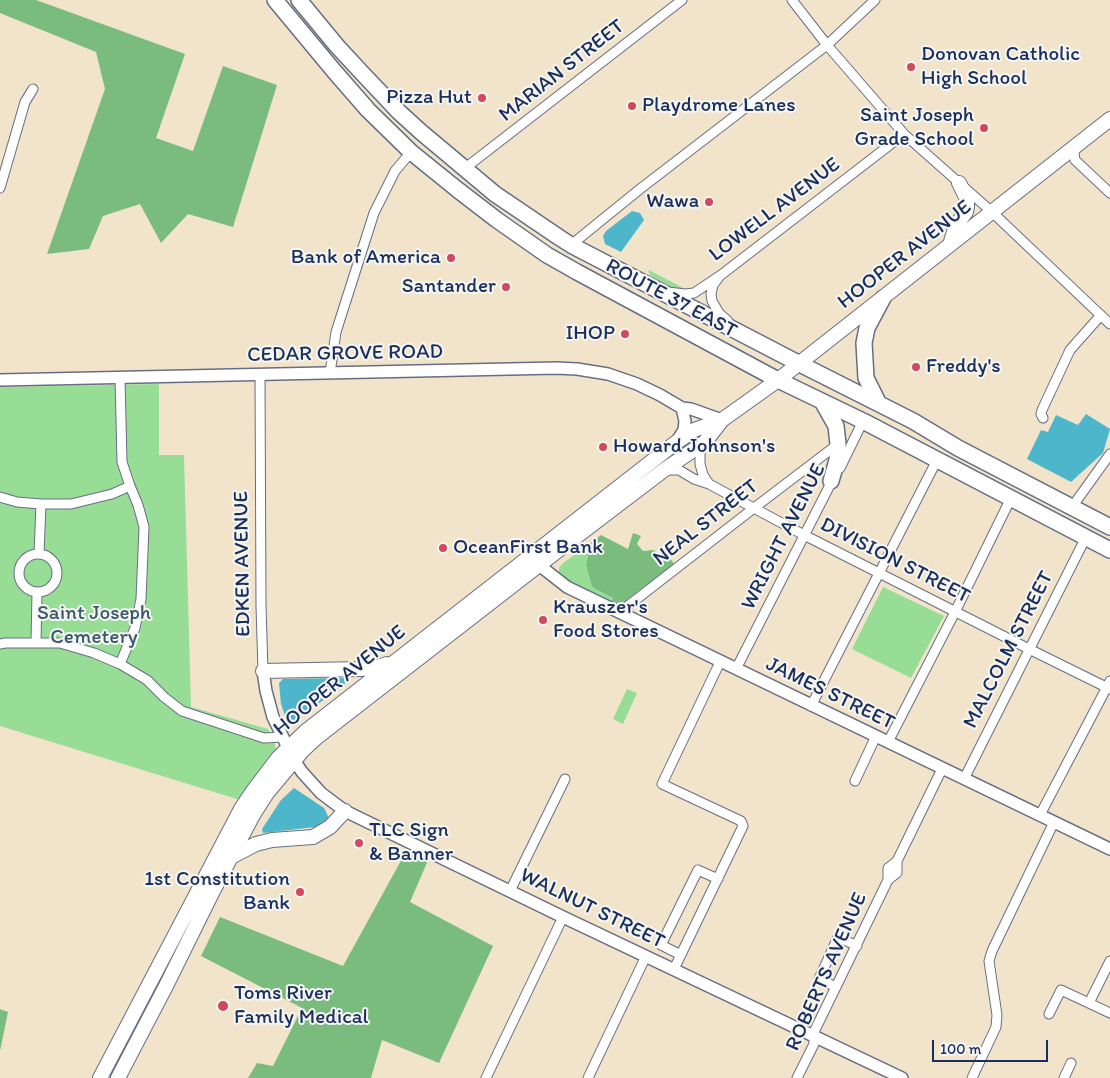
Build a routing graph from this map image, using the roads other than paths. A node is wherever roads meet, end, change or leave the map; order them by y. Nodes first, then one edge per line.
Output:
1 (274, 0) edge
2 (299, 0) edge
3 (682, 0) edge
4 (792, 0) edge
5 (875, 0) edge
6 (827, 45) junction
7 (33, 89) dead end
8 (1110, 119) edge
9 (904, 134) junction
10 (1073, 147) junction
11 (412, 152) junction
12 (464, 169) junction
13 (959, 183) junction
14 (0, 188) edge
15 (1110, 193) edge
16 (992, 212) junction
17 (570, 245) junction
18 (950, 245) junction
19 (721, 275) junction
20 (660, 291) junction
21 (883, 298) junction
22 (1101, 316) junction
23 (1110, 324) edge
24 (739, 332) junction
25 (798, 363) junction
26 (330, 374) junction
27 (260, 375) junction
28 (120, 378) junction
29 (0, 380) edge
30 (778, 380) junction
31 (823, 403) junction
32 (879, 404) junction
33 (682, 408) junction
34 (1043, 418) dead end
35 (722, 420) junction
36 (863, 421) junction
37 (705, 442) junction
38 (674, 444) junction
39 (838, 444) junction
40 (1110, 454) edge
41 (937, 460) junction
42 (664, 470) junction
43 (831, 481) junction
44 (709, 484) junction
45 (130, 486) junction
46 (0, 497) edge
47 (1011, 498) junction
48 (41, 504) junction
49 (1072, 507) junction
50 (754, 508) junction
51 (1110, 527) edge
52 (804, 535) junction
53 (1086, 537) junction
54 (1110, 550) edge
55 (38, 554) junction
56 (539, 565) junction
57 (880, 572) junction
58 (37, 592) junction
59 (620, 612) junction
60 (955, 612) junction
61 (36, 642) junction
62 (0, 644) edge
63 (1029, 650) junction
64 (395, 661) junction
65 (720, 662) junction
66 (120, 664) junction
67 (736, 669) junction
68 (263, 671) junction
69 (1109, 686) edge
70 (811, 706) junction
71 (876, 736) junction
72 (888, 742) junction
73 (288, 748) junction
74 (942, 768) junction
75 (564, 779) dead end
76 (964, 779) junction
77 (855, 781) dead end
78 (345, 811) junction
79 (1040, 815) junction
80 (1054, 822) junction
81 (1110, 849) edge
82 (231, 857) junction
83 (718, 879) junction
84 (510, 891) junction
85 (563, 917) junction
86 (856, 946) junction
87 (681, 955) junction
88 (646, 956) junction
89 (1110, 961) edge
90 (674, 969) junction
91 (836, 987) junction
92 (1089, 1003) junction
93 (1110, 1013) edge
94 (1049, 1014) dead end
95 (814, 1036) junction
96 (135, 1044) junction
97 (1071, 1063) dead end
98 (100, 1078) edge
99 (112, 1078) edge
100 (118, 1078) edge
101 (486, 1078) edge
102 (588, 1078) edge
103 (797, 1078) edge
104 (902, 1078) edge
105 (972, 1078) edge
106 (1064, 1078) edge

1 - 11 highway, ROUTE 37 EAST
2 - 12 highway, ROUTE 37 EAST
3 - 12 street, MARIAN STREET
4 - 6 street
5 - 6 street
6 - 9 street
6 - 17 street
7 - 14 street
8 - 10 main road, HOOPER AVENUE
9 - 13 street
9 - 19 street, LOWELL AVENUE
10 - 15 street
10 - 16 main road, HOOPER AVENUE
11 - 26 street
11 - 30 highway, ROUTE 37 EAST
12 - 17 highway, ROUTE 37 EAST
13 - 16 street
13 - 18 main road
16 - 18 main road, HOOPER AVENUE
16 - 22 street
17 - 20 highway, ROUTE 37 EAST
18 - 21 main road, HOOPER AVENUE
19 - 20 street, LOWELL AVENUE
19 - 24 street
20 - 24 highway, ROUTE 37 EAST
21 - 25 main road, HOOPER AVENUE
21 - 32 highway
22 - 23 street
22 - 34 street
24 - 25 highway, ROUTE 37 EAST
25 - 30 main road, HOOPER AVENUE
25 - 32 highway, ROUTE 37 EAST
26 - 27 street, CEDAR GROVE ROAD
26 - 33 street, CEDAR GROVE ROAD
27 - 28 street, CEDAR GROVE ROAD
27 - 68 street, EDKEN AVENUE
28 - 29 street, CEDAR GROVE ROAD
28 - 45 street
30 - 31 highway, ROUTE 37 EAST
30 - 35 main road, HOOPER AVENUE
31 - 36 highway, ROUTE 37 EAST
31 - 39 highway
32 - 49 highway, ROUTE 37 EAST
33 - 35 street, CEDAR GROVE ROAD
33 - 38 street
35 - 37 main road, HOOPER AVENUE
35 - 38 main road, HOOPER AVENUE
36 - 41 highway, ROUTE 37 EAST
36 - 43 street, WRIGHT AVENUE
37 - 42 main road, HOOPER AVENUE
37 - 44 street
38 - 64 main road, HOOPER AVENUE
39 - 43 highway
39 - 50 street, NEAL STREET
40 - 49 street
41 - 47 highway, ROUTE 37 EAST
41 - 57 street
42 - 44 street, DIVISION STREET
42 - 56 main road, HOOPER AVENUE
43 - 52 street, WRIGHT AVENUE
44 - 50 street, DIVISION STREET
45 - 48 street
45 - 66 street
46 - 48 street
47 - 53 highway, ROUTE 37 EAST
47 - 60 street
48 - 55 street
49 - 51 highway, ROUTE 37 EAST
50 - 52 street, DIVISION STREET
50 - 59 street, NEAL STREET
52 - 57 street, DIVISION STREET
52 - 67 street, WRIGHT AVENUE
53 - 54 highway, ROUTE 37 EAST
53 - 63 street, MALCOLM STREET
55 - 58 street
55 - 58 street
56 - 59 street, JAMES STREET
56 - 73 main road, HOOPER AVENUE
57 - 60 street, DIVISION STREET
57 - 70 street
58 - 61 street
59 - 65 street, JAMES STREET
60 - 63 street, DIVISION STREET
60 - 72 street
61 - 62 street
61 - 66 street
63 - 69 street, DIVISION STREET
63 - 76 street, MALCOLM STREET
64 - 68 main road
64 - 73 main road, HOOPER AVENUE
65 - 67 street, JAMES STREET
65 - 83 street
66 - 73 street
67 - 70 street, JAMES STREET
68 - 73 street, EDKEN AVENUE
69 - 79 street
70 - 71 street, JAMES STREET
71 - 72 street, JAMES STREET
71 - 77 street
72 - 74 street, JAMES STREET
73 - 78 street, WALNUT STREET
73 - 82 main road, HOOPER AVENUE
73 - 98 main road, HOOPER AVENUE
74 - 76 street, JAMES STREET
74 - 86 street, ROBERTS AVENUE
75 - 84 street
76 - 79 street, JAMES STREET
78 - 82 main road
78 - 84 street, WALNUT STREET
79 - 80 street, JAMES STREET
80 - 81 street, JAMES STREET
80 - 105 street
82 - 96 main road, HOOPER AVENUE
83 - 87 street
83 - 87 street
84 - 85 street, WALNUT STREET
85 - 88 street, WALNUT STREET
85 - 101 street
86 - 91 street, ROBERTS AVENUE
86 - 91 street
87 - 90 street
88 - 90 street, WALNUT STREET
88 - 102 street
89 - 92 street
90 - 95 street, WALNUT STREET
91 - 95 street, ROBERTS AVENUE
92 - 93 street
92 - 94 street
95 - 103 street, ROBERTS AVENUE
95 - 104 street, WALNUT STREET
96 - 99 main road
96 - 100 main road, HOOPER AVENUE
97 - 106 street

